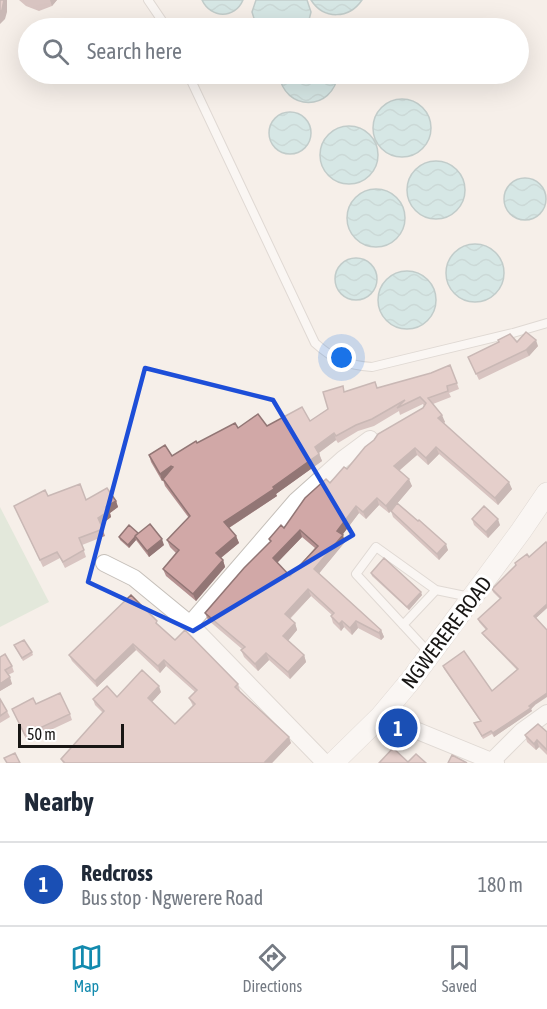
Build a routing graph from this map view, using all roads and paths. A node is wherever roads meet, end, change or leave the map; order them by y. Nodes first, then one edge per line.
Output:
1 (148, 0) edge
2 (160, 18) edge
3 (193, 84) edge
4 (547, 323) edge
5 (375, 436) edge
6 (547, 493) edge
7 (104, 563) dead end
8 (436, 590) junction
9 (472, 598) junction
10 (190, 624) junction
11 (403, 625) junction
12 (430, 655) junction
13 (547, 713) edge
14 (381, 716) junction
15 (494, 762) edge
16 (325, 763) edge
17 (333, 763) edge

1 - 2 lane
3 - 4 lane
5 - 10 street
6 - 9 street, NGWERERE ROAD
7 - 10 street
8 - 9 lane
8 - 11 lane
8 - 11 lane
9 - 12 street, NGWERERE ROAD
10 - 16 street
11 - 12 lane
12 - 14 street, NGWERERE ROAD
13 - 15 street
14 - 15 street
14 - 17 street, NGWERERE ROAD

